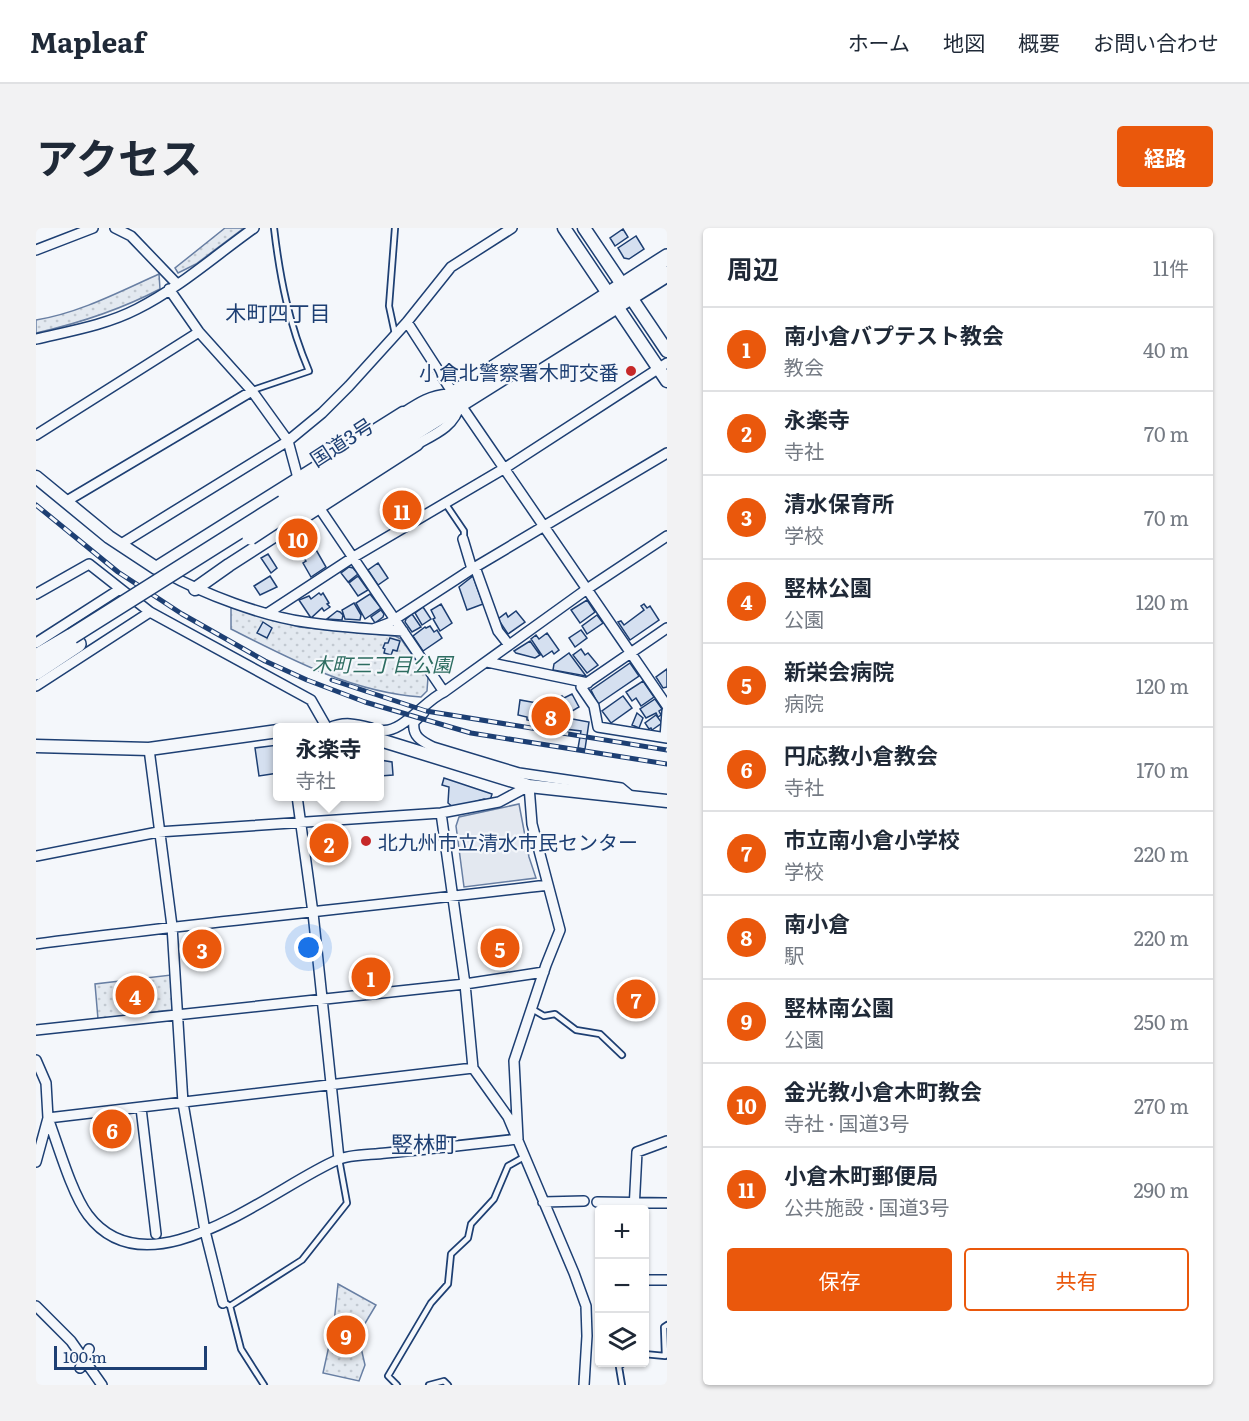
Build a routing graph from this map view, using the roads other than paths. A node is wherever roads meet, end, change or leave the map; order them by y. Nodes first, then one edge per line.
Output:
1 (93, 228) edge
2 (116, 228) edge
3 (254, 228) edge
4 (274, 228) edge
5 (395, 228) edge
6 (512, 228) edge
7 (564, 228) edge
8 (584, 228) edge
9 (36, 250) edge
10 (667, 256) edge
11 (667, 274) edge
12 (173, 286) junction
13 (626, 290) junction
14 (612, 300) junction
15 (407, 322) junction
16 (200, 332) junction
17 (395, 334) junction
18 (36, 339) edge
19 (667, 351) edge
20 (663, 366) edge
21 (667, 381) edge
22 (252, 391) junction
23 (457, 399) junction
24 (403, 413) joint
25 (36, 435) edge
26 (288, 441) junction
27 (417, 444) joint
28 (667, 453) edge
29 (505, 468) junction
30 (36, 477) edge
31 (300, 481) junction
32 (65, 502) junction
33 (445, 503) junction
34 (317, 505) junction
35 (545, 526) junction
36 (667, 536) edge
37 (463, 539) joint
38 (121, 544) junction
39 (352, 558) junction
40 (156, 568) junction
41 (474, 568) junction
42 (120, 589) junction
43 (195, 589) junction
44 (587, 589) junction
45 (36, 594) edge
46 (150, 612) junction
47 (268, 613) junction
48 (394, 619) junction
49 (667, 628) edge
50 (373, 629) junction
51 (403, 631) junction
52 (75, 640) junction
53 (36, 643) edge
54 (508, 645) junction
55 (630, 653) junction
56 (36, 657) edge
57 (487, 662) junction
58 (36, 672) edge
59 (588, 683) junction
60 (36, 686) edge
61 (444, 692) junction
62 (667, 706) edge
63 (667, 711) edge
64 (325, 723) edge
65 (384, 731) edge
66 (273, 732) edge
67 (666, 738) edge
68 (384, 741) edge
69 (36, 746) edge
70 (148, 749) junction
71 (529, 786) junction
72 (634, 798) junction
73 (297, 801) edge
74 (667, 801) edge
75 (441, 813) junction
76 (299, 823) junction
77 (158, 832) junction
78 (36, 856) edge
79 (548, 885) junction
80 (453, 897) junction
81 (313, 913) junction
82 (172, 926) junction
83 (36, 944) edge
84 (544, 972) junction
85 (465, 984) junction
86 (322, 999) junction
87 (532, 1009) junction
88 (178, 1014) junction
89 (36, 1030) edge
90 (622, 1055) dead end
91 (36, 1060) edge
92 (473, 1068) junction
93 (331, 1085) junction
94 (183, 1103) junction
95 (141, 1108) junction
96 (48, 1118) junction
97 (518, 1139) junction
98 (667, 1141) edge
99 (524, 1157) junction
100 (339, 1159) junction
101 (36, 1162) edge
102 (584, 1201) dead end
103 (543, 1202) junction
104 (597, 1202) dead end
105 (667, 1203) edge
106 (625, 1205) edge
107 (634, 1205) edge
108 (645, 1205) edge
109 (205, 1232) junction
110 (156, 1234) dead end
111 (649, 1280) edge
112 (667, 1280) edge
113 (226, 1304) junction
114 (36, 1306) edge
115 (667, 1325) edge
116 (89, 1349) dead end
117 (649, 1354) edge
118 (82, 1364) junction
119 (619, 1367) edge
120 (102, 1385) edge
121 (264, 1385) edge
122 (397, 1385) edge
123 (429, 1385) edge
124 (448, 1385) edge
125 (584, 1385) edge
126 (622, 1385) edge

1 - 9 street
2 - 12 street
3 - 12 street
4 - 22 lane
5 - 17 lane
6 - 15 street
7 - 14 street
8 - 13 street
10 - 13 highway, 国道3号
11 - 13 highway, 国道3号
12 - 16 street
12 - 18 street
13 - 14 highway, 国道3号
13 - 19 street
14 - 20 street
14 - 23 highway, 国道3号
15 - 17 street
15 - 23 street
16 - 22 street
16 - 25 street
17 - 26 street
20 - 21 street
20 - 29 street
22 - 26 street
22 - 32 street
23 - 24 street
23 - 27 street
23 - 29 street
23 - 52 highway, 国道3号, bridge
24 - 31 street
26 - 31 street
26 - 38 street
27 - 34 street
28 - 35 street
29 - 33 street
29 - 35 street
30 - 32 street
31 - 40 street
32 - 38 street
33 - 37 lane
33 - 39 street
34 - 39 street
34 - 43 street
35 - 41 street
35 - 44 street
36 - 44 street
37 - 41 street
38 - 40 street
39 - 47 street
39 - 48 street
40 - 43 street
41 - 48 street
41 - 54 street
42 - 45 street
42 - 46 street
42 - 53 street
43 - 47 street
44 - 54 street
44 - 55 street
46 - 60 street
46 - 64 street
47 - 50 street
48 - 50 street
48 - 51 street
49 - 55 street
50 - 51 street
51 - 61 street
52 - 56 highway, 国道3号
52 - 58 highway, 国道3号
54 - 57 street
55 - 59 street
55 - 62 street
57 - 59 street
57 - 61 street
59 - 67 street
61 - 65 street
61 - 72 street
63 - 67 street
66 - 70 street
68 - 71 street
69 - 70 street
70 - 77 street
71 - 72 street
71 - 75 street
71 - 79 street
72 - 74 street
73 - 76 street
75 - 76 street
75 - 80 street
76 - 77 street
76 - 81 street
77 - 78 street
77 - 82 street
79 - 80 street
79 - 84 street
80 - 81 street
80 - 85 street
81 - 82 street
81 - 86 street
82 - 83 street
82 - 88 street
84 - 85 street
84 - 87 street
85 - 86 street
85 - 92 street
86 - 88 street
86 - 93 street
87 - 90 lane
87 - 97 street
88 - 89 street
88 - 94 street
91 - 96 street
92 - 93 street
92 - 97 street
93 - 94 street
93 - 100 street
94 - 95 street
94 - 109 street
95 - 96 street
95 - 110 street
96 - 101 street
96 - 109 street
97 - 99 street
97 - 100 street
98 - 107 street
99 - 103 street
99 - 122 lane
100 - 109 street
100 - 113 lane
102 - 103 street
103 - 125 street
104 - 106 street
105 - 108 street
109 - 113 street
111 - 112 street
113 - 121 lane
114 - 118 street
115 - 117 lane
116 - 118 street
118 - 120 street
119 - 126 lane
123 - 124 lane

